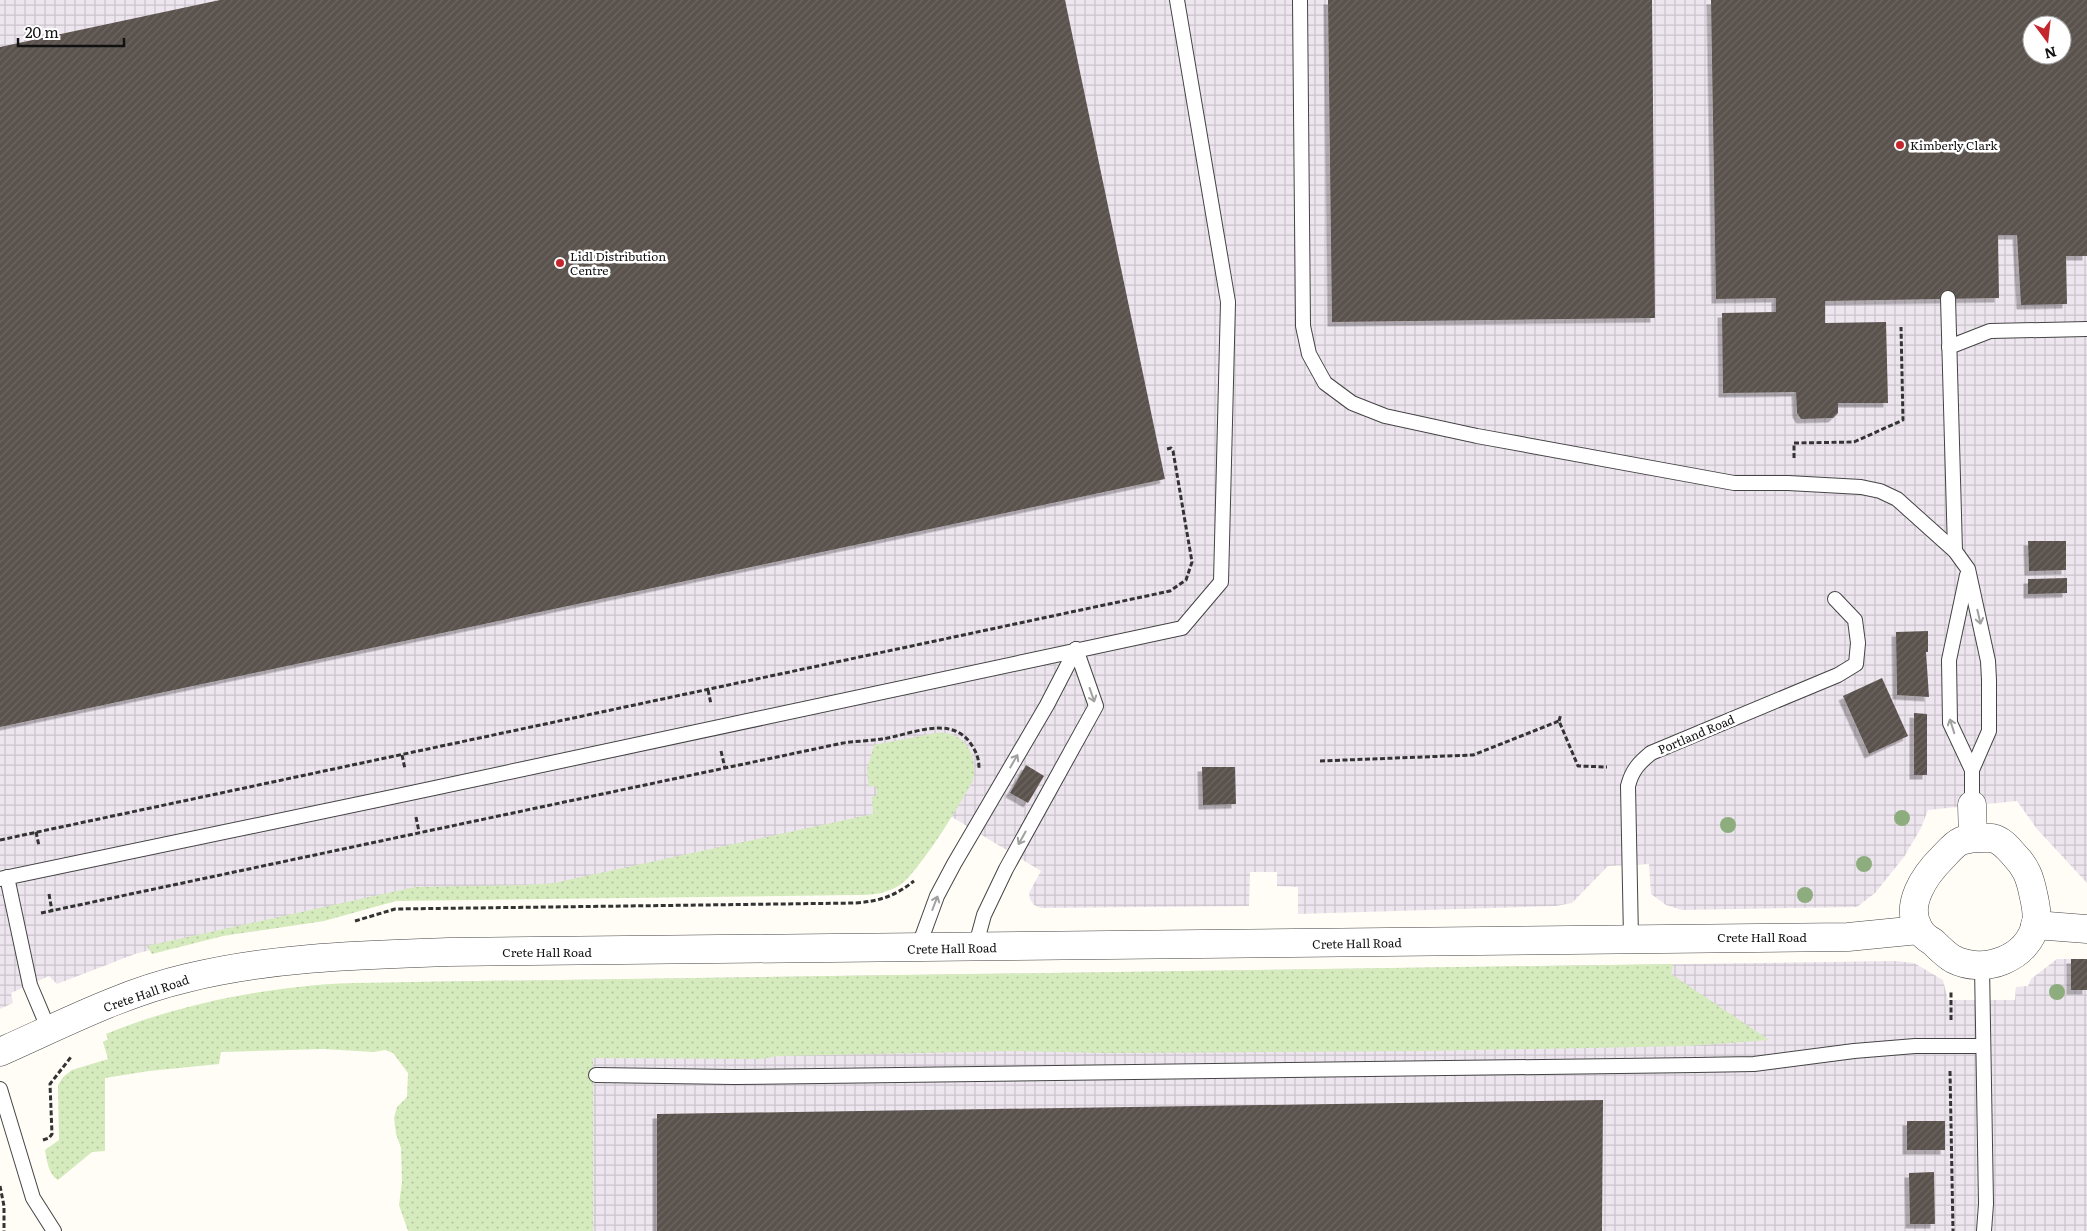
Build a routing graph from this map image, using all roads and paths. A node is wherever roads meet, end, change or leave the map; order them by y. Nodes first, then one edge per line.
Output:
1 (1177, 0) edge
2 (1300, 0) edge
3 (1948, 298) dead end
4 (1901, 327) dead end
5 (2087, 329) edge
6 (1949, 347) junction
7 (1167, 449) dead end
8 (1794, 483) junction
9 (1954, 551) junction
10 (1968, 569) junction
11 (1835, 599) dead end
12 (1076, 650) junction
13 (1561, 714) dead end
14 (1559, 721) junction
15 (1320, 761) dead end
16 (1972, 770) junction
17 (1632, 772) junction
18 (979, 773) dead end
19 (1972, 805) joint
20 (1973, 838) junction
21 (0, 840) edge
22 (4, 878) edge
23 (16, 918) junction
24 (2035, 925) junction
25 (2087, 929) edge
26 (1919, 930) junction
27 (1630, 938) junction
28 (918, 948) junction
29 (975, 948) junction
30 (1982, 966) junction
31 (1949, 988) dead end
32 (49, 1030) junction
33 (1984, 1046) junction
34 (1950, 1047) junction
35 (0, 1052) edge
36 (75, 1052) dead end
37 (596, 1075) dead end
38 (0, 1089) edge
39 (19, 1147) junction
40 (0, 1186) edge
41 (4, 1231) edge
42 (54, 1231) edge
43 (1953, 1231) edge
44 (1984, 1231) edge

1 - 12 lane
2 - 8 lane
3 - 6 lane
4 - 8 path
5 - 6 lane
6 - 9 lane
7 - 21 path
8 - 9 lane
9 - 10 lane
10 -> 16 lane
16 -> 10 lane
11 - 17 lane, Portland Road
12 - 22 lane
28 -> 12 lane
12 -> 29 lane
13 - 14 path
14 - 15 path
14 - 17 path
16 - 19 lane
17 - 27 lane
18 - 23 path
19 - 20 street
20 - 24 street
20 - 26 street
22 - 23 lane
23 - 32 lane
24 - 25 street
24 - 30 street
26 - 27 street, Crete Hall Road
26 - 30 street
27 - 29 street, Crete Hall Road
28 - 29 street, Crete Hall Road
28 - 32 street, Crete Hall Road
30 - 33 lane
31 - 34 path
32 - 35 street, Crete Hall Road
33 - 34 lane
33 - 44 lane
34 - 37 lane
34 - 43 path
36 - 39 path
38 - 39 lane
39 - 42 lane
40 - 41 path

